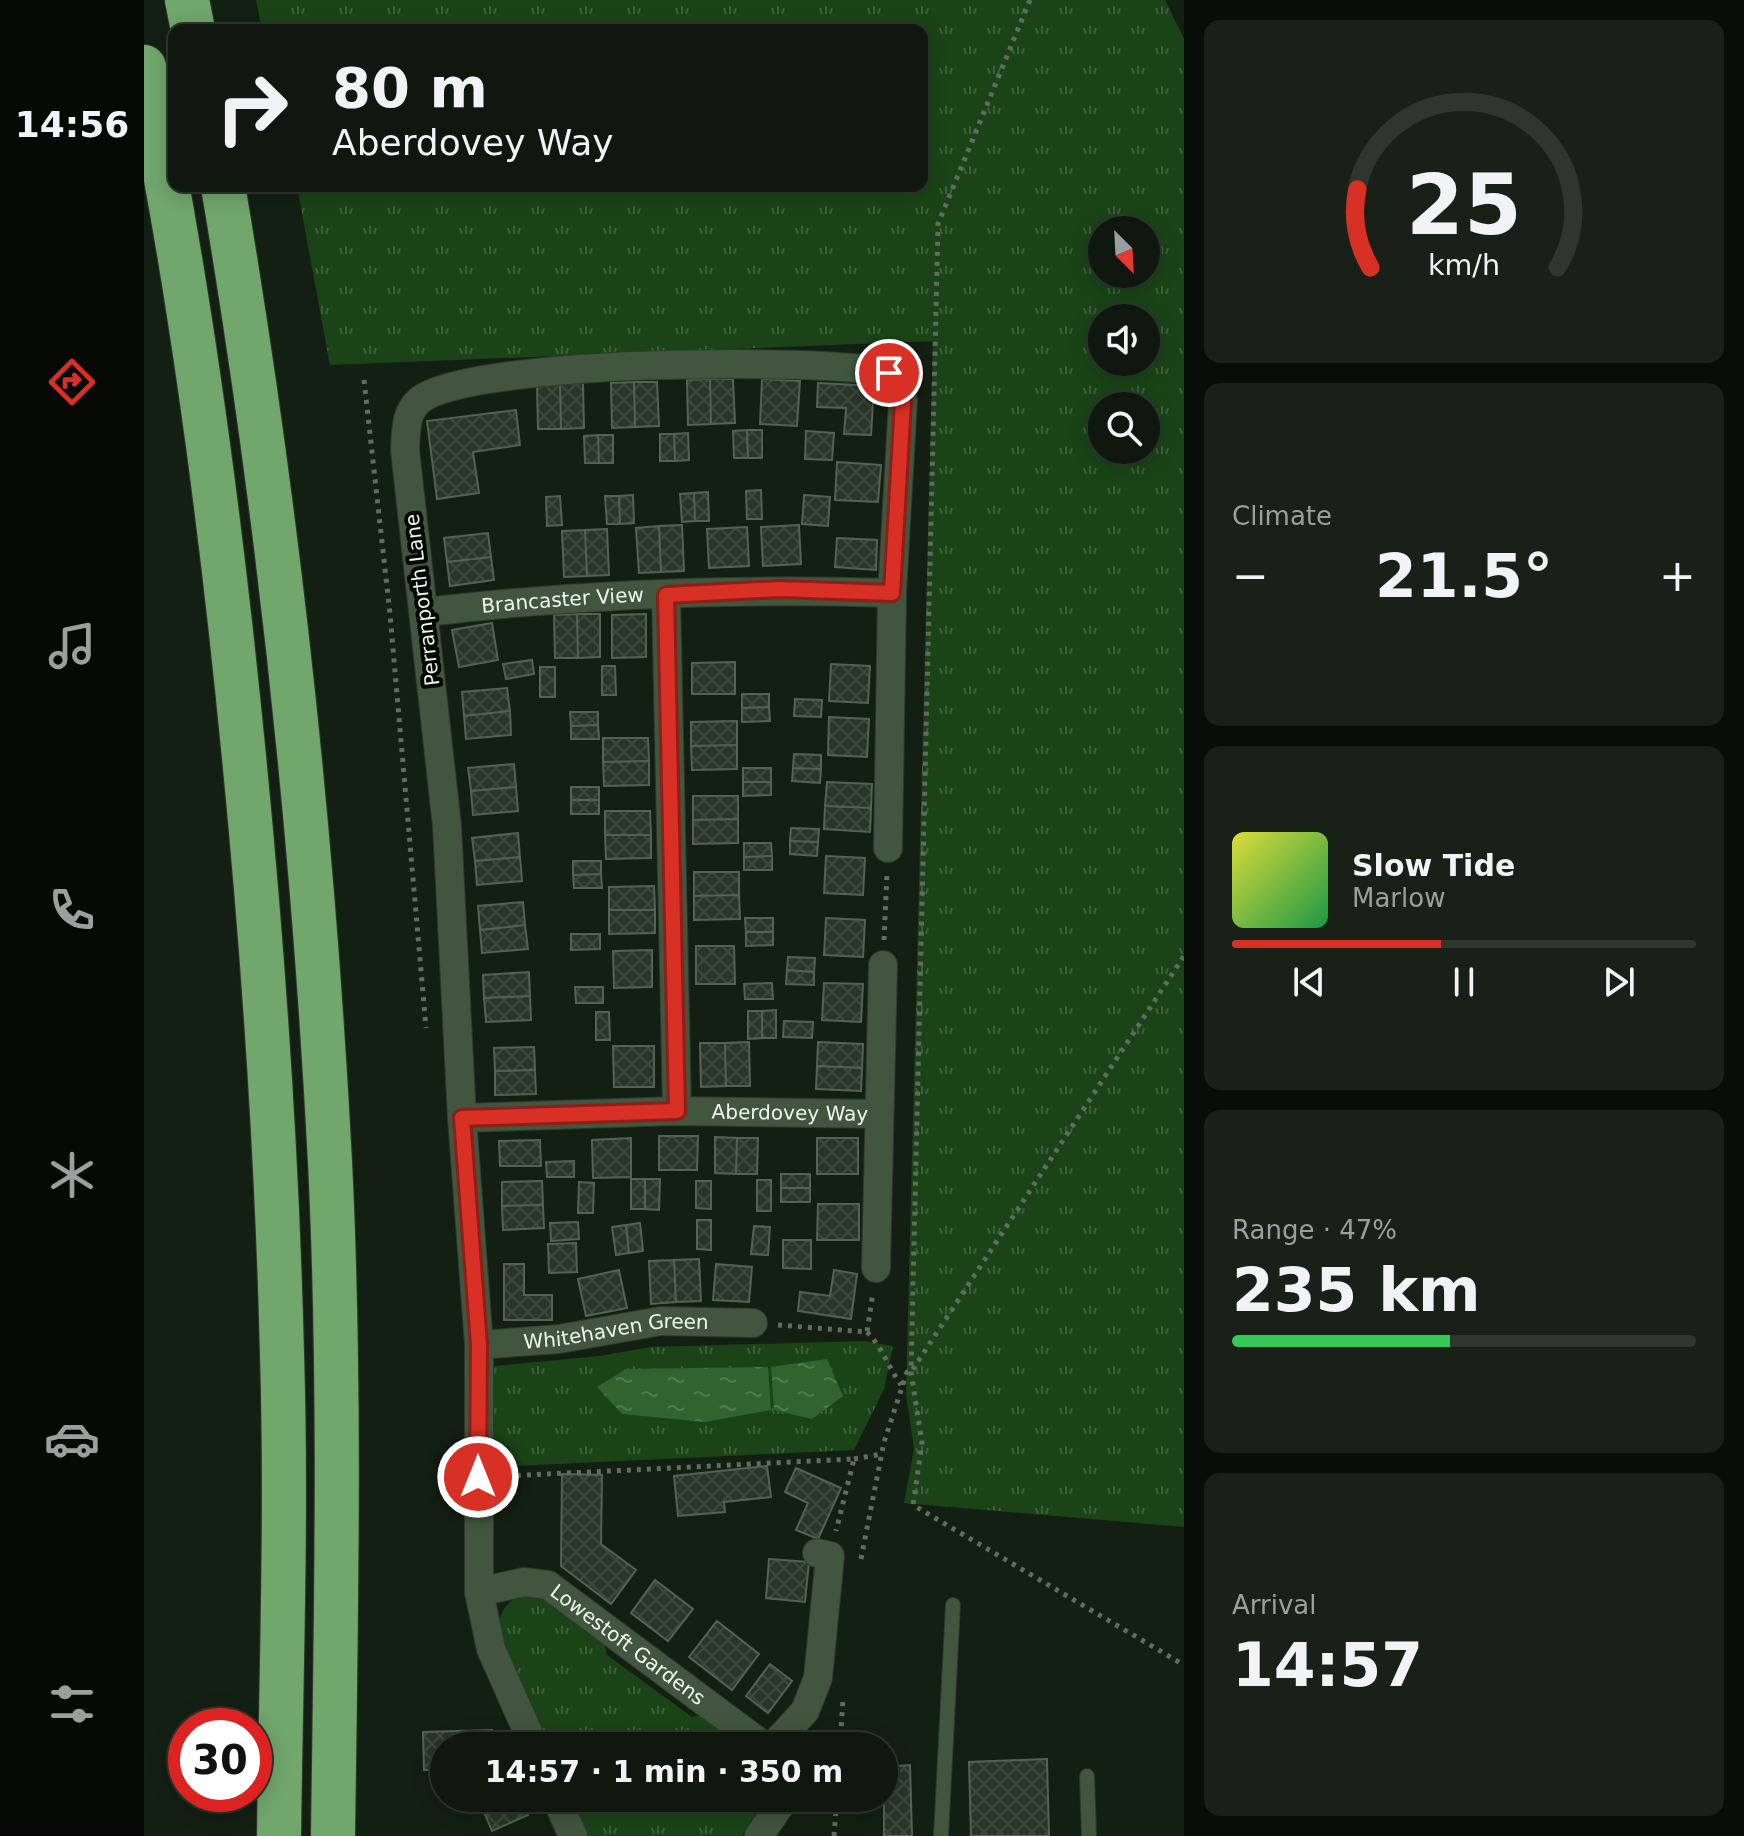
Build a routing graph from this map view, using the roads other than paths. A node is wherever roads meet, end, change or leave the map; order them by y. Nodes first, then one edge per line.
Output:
1 (187, 0) edge
2 (192, 24) edge
3 (144, 67) edge
4 (224, 192) edge
5 (892, 593) junction
6 (666, 595) junction
7 (425, 612) junction
8 (888, 848) road end
9 (883, 965) road end
10 (677, 1111) junction
11 (879, 1114) junction
12 (462, 1118) junction
13 (876, 1268) road end
14 (753, 1323) road end
15 (479, 1345) junction
16 (824, 1555) road end
17 (479, 1592) junction
18 (953, 1605) dead end
19 (528, 1732) edge
20 (745, 1732) edge
21 (786, 1732) edge
22 (1087, 1776) dead end
23 (562, 1812) edge
24 (775, 1812) edge
25 (279, 1836) edge
26 (333, 1836) edge
27 (573, 1836) edge
28 (759, 1836) edge
29 (941, 1836) edge
30 (1089, 1836) edge

1 - 2 highway
3 - 25 highway
4 - 26 highway
5 - 6 street, Brancaster View
5 - 7 street, Perranporth Lane
5 - 8 street, Perranporth Lane
6 - 7 street, Brancaster View
6 - 10 street
7 - 12 street, Perranporth Lane
9 - 11 street, Aberdovey Way
10 - 11 street, Aberdovey Way
10 - 12 street, Aberdovey Way
11 - 13 street, Aberdovey Way
12 - 15 street, Perranporth Lane
14 - 15 street, Whitehaven Green
15 - 17 street, Perranporth Lane
16 - 21 street
17 - 19 street, Perranporth Lane
17 - 20 street, Lowestoft Gardens
18 - 29 lane
22 - 30 lane
23 - 27 street
24 - 28 street

